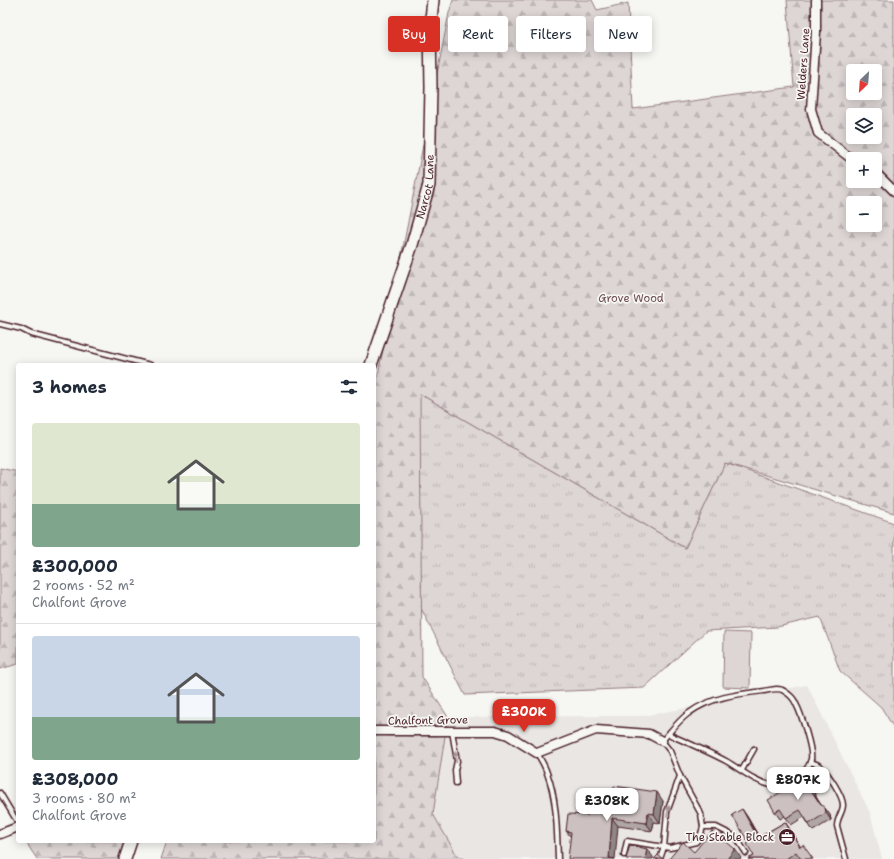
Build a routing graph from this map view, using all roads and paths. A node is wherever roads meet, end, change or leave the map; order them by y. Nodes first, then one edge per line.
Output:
1 (816, 0) edge
2 (432, 1) edge
3 (846, 154) edge
4 (882, 179) edge
5 (894, 191) edge
6 (0, 324) edge
7 (142, 363) edge
8 (372, 363) edge
9 (376, 731) edge
10 (452, 731) junction
11 (668, 734) junction
12 (662, 741) junction
13 (754, 749) dead end
14 (537, 753) junction
15 (810, 762) junction
16 (742, 770) junction
17 (680, 776) junction
18 (456, 783) dead end
19 (0, 793) edge
20 (16, 820) edge
21 (703, 827) junction
22 (16, 828) edge
23 (0, 834) edge
24 (130, 843) edge
25 (664, 847) junction
26 (746, 853) edge
27 (624, 855) dead end
28 (125, 859) edge
29 (558, 859) edge
30 (660, 859) edge
31 (846, 859) edge

1 - 3 street, Welders Lane
2 - 8 street, Narcot Lane
4 - 5 street
6 - 7 lane
9 - 10 street, Chalfont Grove
10 - 14 street, Chalfont Grove
18 -> 10 lane
11 - 12 lane
11 - 15 lane
11 - 16 lane
12 - 14 street
12 - 17 lane
13 - 16 lane
14 - 29 lane
15 - 16 lane
15 - 31 lane
17 - 21 lane
25 -> 17 lane
19 - 20 lane
21 - 25 lane
21 - 26 lane
22 - 23 street
24 - 28 street
25 - 27 lane
25 - 30 lane

